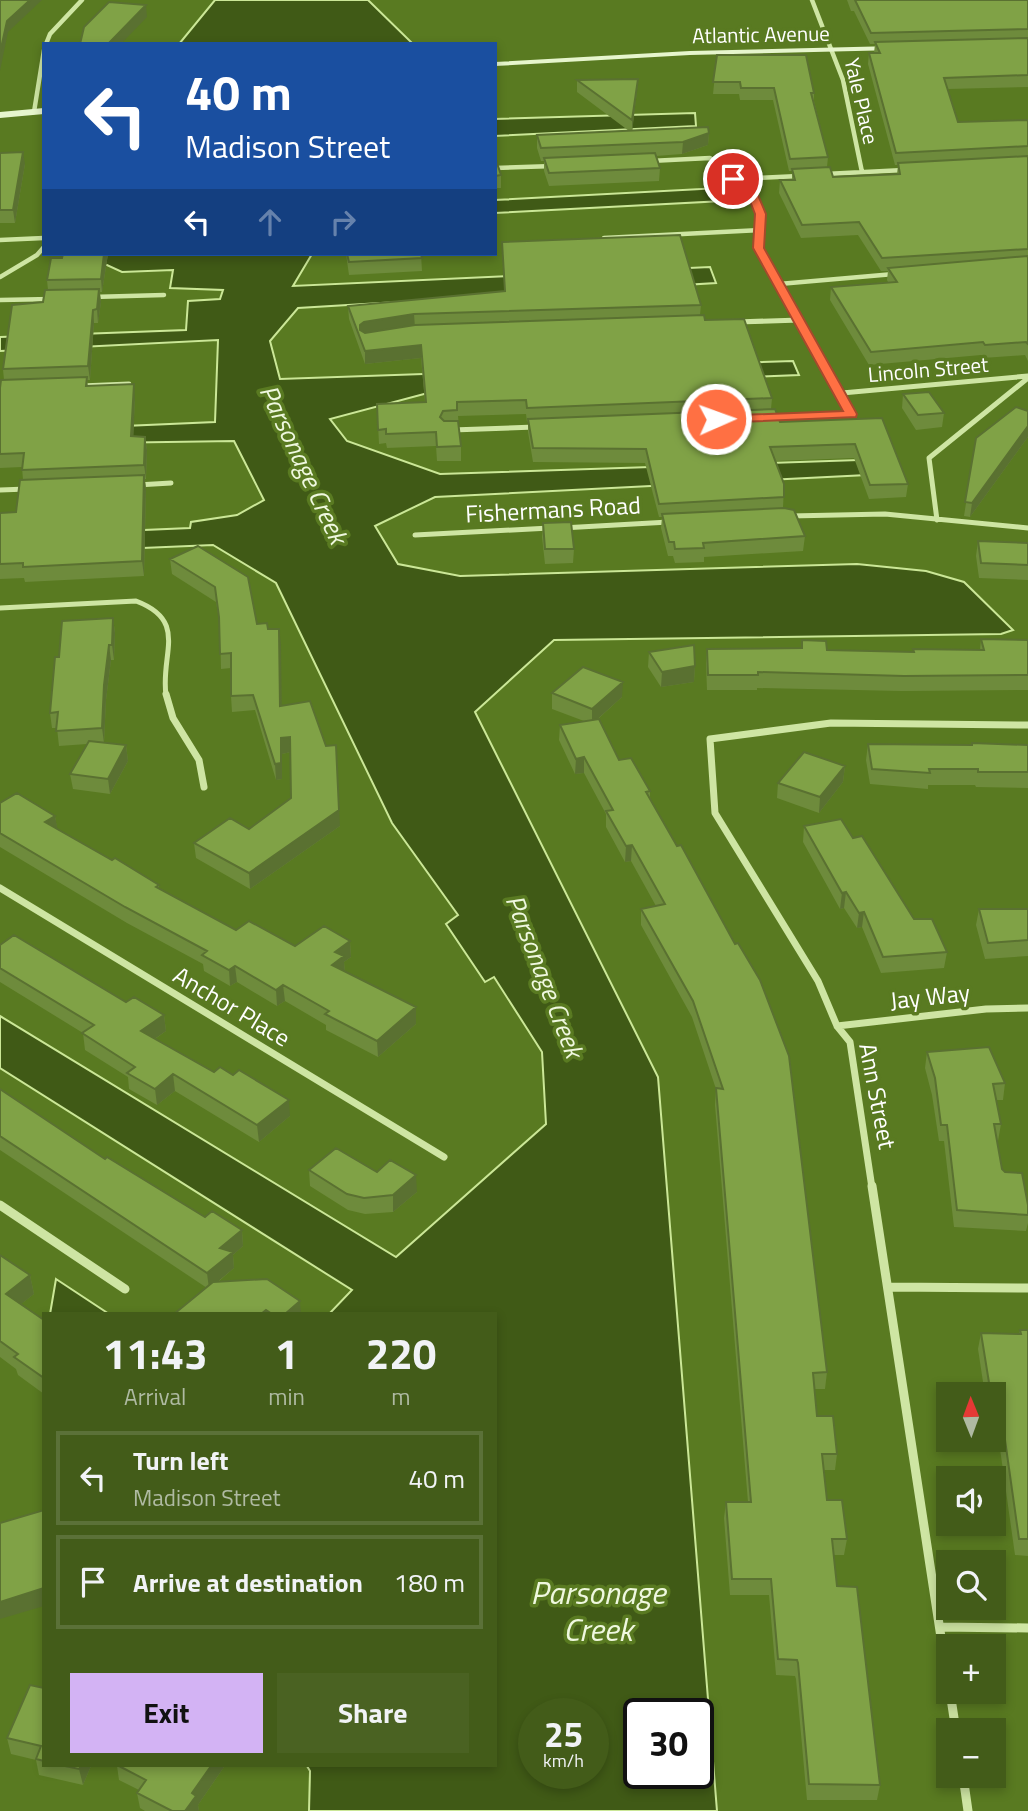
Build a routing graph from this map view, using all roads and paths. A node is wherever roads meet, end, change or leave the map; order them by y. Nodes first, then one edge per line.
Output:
1 (82, 0) edge
2 (812, 0) edge
3 (47, 42) edge
4 (903, 48) edge
5 (833, 50) junction
6 (497, 64) edge
7 (42, 74) edge
8 (39, 111) edge
9 (0, 115) edge
10 (643, 161) edge
11 (562, 165) edge
12 (497, 168) edge
13 (918, 169) edge
14 (862, 172) junction
15 (824, 174) edge
16 (811, 175) edge
17 (733, 179) junction
18 (761, 230) junction
19 (602, 238) edge
20 (42, 239) edge
21 (0, 240) edge
22 (42, 249) edge
23 (904, 274) edge
24 (0, 277) edge
25 (779, 284) junction
26 (164, 295) dead end
27 (82, 298) edge
28 (55, 299) edge
29 (0, 300) edge
30 (800, 320) junction
31 (732, 322) edge
32 (1028, 377) edge
33 (129, 384) edge
34 (77, 386) edge
35 (842, 393) junction
36 (756, 418) edge
37 (540, 426) edge
38 (444, 430) edge
39 (171, 483) dead end
40 (132, 485) edge
41 (40, 489) edge
42 (0, 490) edge
43 (782, 517) edge
44 (937, 520) junction
45 (673, 522) edge
46 (1028, 528) edge
47 (415, 535) dead end
48 (0, 608) edge
49 (1028, 724) edge
50 (204, 787) dead end
51 (0, 888) edge
52 (1028, 1008) edge
53 (837, 1026) junction
54 (444, 1157) dead end
55 (0, 1205) edge
56 (888, 1287) junction
57 (1028, 1288) edge
58 (125, 1289) dead end
59 (940, 1627) junction
60 (1028, 1628) edge
61 (941, 1634) edge
62 (965, 1788) edge
63 (968, 1811) edge

1 - 3 street
2 - 5 street, Yale Place
4 - 5 main road, Atlantic Avenue
5 - 6 main road, Atlantic Avenue
5 - 14 street, Yale Place
7 - 8 street
8 - 9 main road
10 - 17 street
11 - 12 street
13 - 14 street
14 - 15 street
16 - 17 street
17 - 18 street
18 - 19 street
18 - 25 street
20 - 21 street
22 - 24 street
23 - 25 street
25 - 30 street
26 - 27 street
28 - 29 street
30 - 31 street
30 - 35 street
32 - 35 street, Lincoln Street
32 - 44 street
33 - 34 street
35 - 36 street, Lincoln Street
37 - 38 street
39 - 40 street
41 - 42 street
43 - 44 street
44 - 46 street
45 - 47 street, Fishermans Road
48 - 50 street
49 - 53 street, Ann Street
51 - 54 street, Anchor Place
52 - 53 street, Jay Way
53 - 56 street, Ann Street
55 - 58 street
56 - 57 street
56 - 59 street, Ann Street
59 - 60 street
59 - 61 street, Ann Street
62 - 63 street

